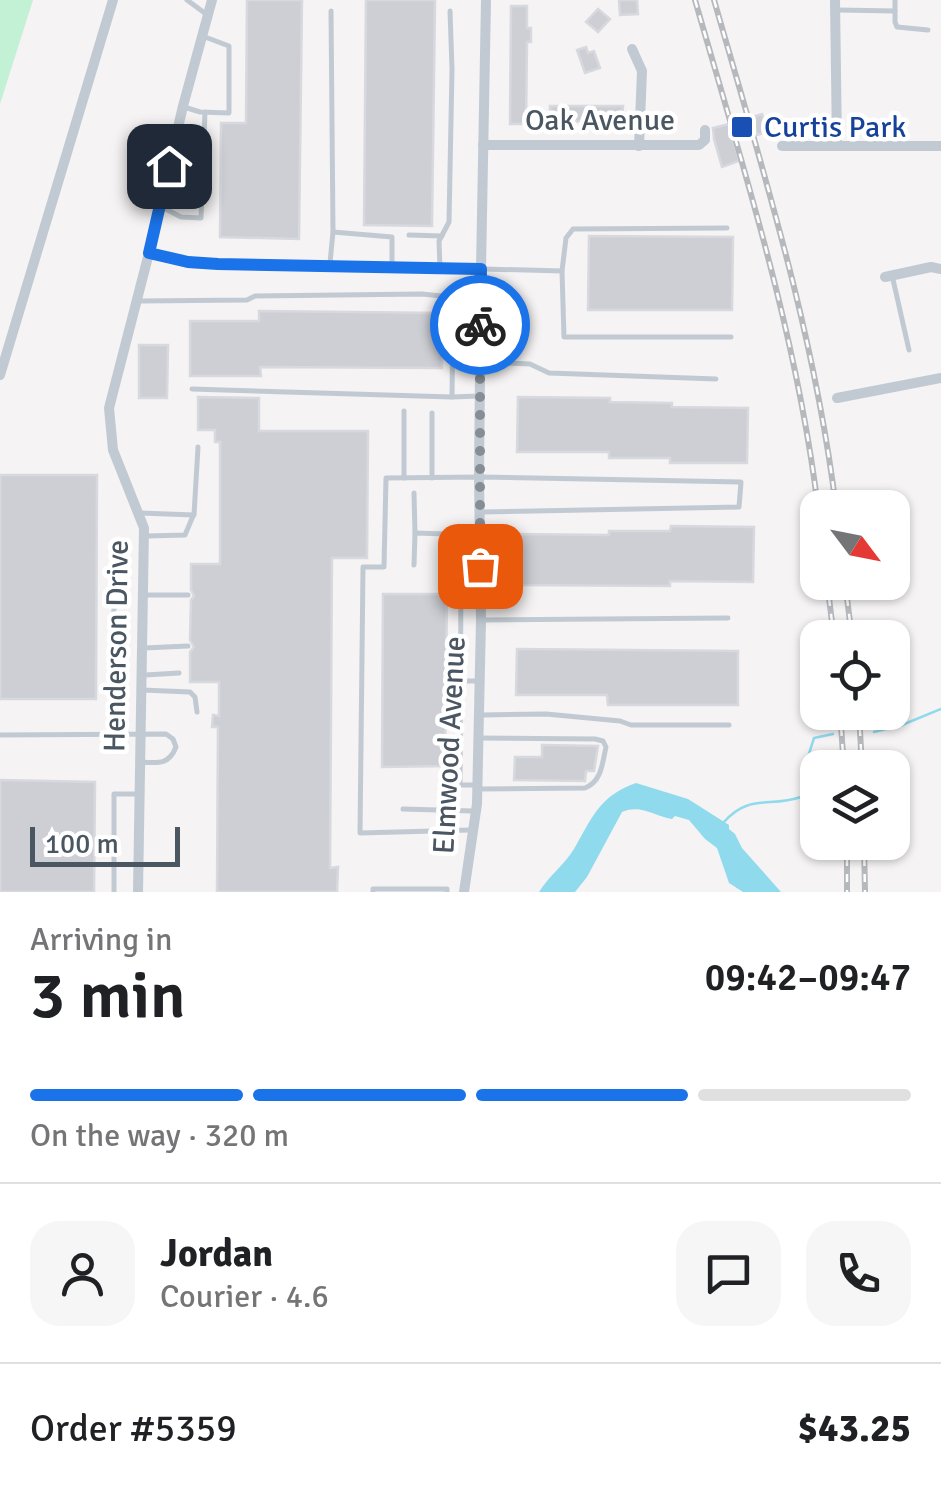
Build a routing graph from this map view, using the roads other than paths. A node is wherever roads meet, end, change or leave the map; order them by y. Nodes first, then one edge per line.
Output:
1 (114, 0) edge
2 (188, 0) edge
3 (212, 0) edge
4 (486, 0) edge
5 (895, 0) edge
6 (835, 5) edge
7 (330, 11) dead end
8 (450, 11) dead end
9 (895, 11) junction
10 (208, 16) junction
11 (928, 30) dead end
12 (202, 36) junction
13 (632, 50) dead end
14 (183, 106) junction
15 (205, 112) junction
16 (705, 130) dead end
17 (483, 145) junction
18 (837, 145) junction
19 (638, 146) junction
20 (782, 146) dead end
21 (941, 146) edge
22 (160, 206) junction
23 (727, 228) dead end
24 (332, 232) junction
25 (409, 235) dead end
26 (442, 236) junction
27 (149, 253) junction
28 (330, 266) junction
29 (392, 267) junction
30 (440, 268) junction
31 (481, 269) junction
32 (941, 269) edge
33 (562, 271) junction
34 (888, 276) joint
35 (136, 300) junction
36 (731, 337) dead end
37 (909, 350) dead end
38 (480, 362) junction
39 (0, 376) edge
40 (941, 378) edge
41 (716, 379) dead end
42 (192, 389) dead end
43 (480, 396) junction
44 (452, 397) junction
45 (837, 398) dead end
46 (404, 412) dead end
47 (432, 413) dead end
48 (198, 447) dead end
49 (479, 477) junction
50 (404, 478) junction
51 (432, 478) junction
52 (414, 493) dead end
53 (479, 512) junction
54 (137, 513) junction
55 (194, 515) junction
56 (415, 533) junction
57 (480, 535) junction
58 (144, 536) junction
59 (115, 544) dead end
60 (414, 565) dead end
61 (480, 566) junction
62 (142, 595) junction
63 (188, 595) dead end
64 (728, 618) dead end
65 (481, 620) junction
66 (188, 646) dead end
67 (142, 648) junction
68 (179, 673) dead end
69 (142, 676) junction
70 (460, 681) junction
71 (480, 681) junction
72 (142, 690) junction
73 (197, 712) dead end
74 (478, 715) junction
75 (729, 725) dead end
76 (112, 733) junction
77 (141, 733) junction
78 (0, 735) edge
79 (478, 738) junction
80 (140, 762) junction
81 (478, 787) junction
82 (139, 794) junction
83 (402, 809) dead end
84 (476, 810) junction
85 (474, 830) junction
86 (114, 892) edge
87 (138, 892) edge
88 (373, 892) edge
89 (447, 892) edge
90 (464, 892) edge

1 - 39 street
2 - 10 lane
3 - 10 street, Henderson Drive
4 - 17 street, Elmwood Avenue
5 - 9 lane
6 - 9 lane
6 - 18 street
7 - 24 lane
8 - 26 lane
9 - 11 lane
10 - 12 street, Henderson Drive
12 - 14 street, Henderson Drive
12 - 15 lane
13 - 19 street
14 - 15 lane
14 - 22 street, Henderson Drive
15 - 22 lane
16 - 19 street, Oak Avenue
17 - 19 street, Oak Avenue
17 - 31 street, Elmwood Avenue
18 - 20 street
18 - 21 street
22 - 27 street, Henderson Drive
23 - 33 lane
24 - 28 lane
24 - 29 lane
25 - 26 lane
26 - 30 lane
27 - 28 street
27 - 35 street, Henderson Drive
28 - 29 street
29 - 30 street
30 - 31 street
31 - 33 lane
31 - 38 street, Elmwood Avenue
32 - 34 street
33 - 36 lane
34 - 37 lane
35 - 44 lane
35 - 54 street, Henderson Drive
38 - 41 lane
38 - 43 street, Elmwood Avenue
40 - 45 street
42 - 44 lane
43 - 44 lane
43 - 49 street, Elmwood Avenue
46 - 50 lane
47 - 51 lane
48 - 55 lane
49 - 51 lane
49 - 53 street, Elmwood Avenue
49 - 53 lane
50 - 51 lane
50 - 85 lane
52 - 56 lane
53 - 57 street, Elmwood Avenue
54 - 55 lane
54 - 58 street, Henderson Drive
55 - 58 lane
56 - 57 lane
56 - 60 lane
57 - 61 street, Elmwood Avenue
58 - 62 street, Henderson Drive
59 - 76 lane
61 - 65 street, Elmwood Avenue
61 - 70 lane
62 - 63 lane
62 - 67 street, Henderson Drive
64 - 65 lane
65 - 71 street, Elmwood Avenue
66 - 67 lane
67 - 69 street, Henderson Drive
68 - 69 lane
69 - 72 street, Henderson Drive
70 - 71 lane
70 - 81 lane
71 - 74 street, Elmwood Avenue
72 - 73 lane
72 - 77 street, Henderson Drive
74 - 75 lane
74 - 79 street, Elmwood Avenue
76 - 77 lane
76 - 78 lane
77 - 80 street, Henderson Drive
77 - 80 lane
79 - 81 street, Elmwood Avenue
79 - 81 lane
80 - 82 street, Henderson Drive
81 - 84 street, Elmwood Avenue
82 - 86 lane
82 - 87 street, Henderson Drive
83 - 84 lane
84 - 85 street, Elmwood Avenue
85 - 90 street, Elmwood Avenue
88 - 89 lane

